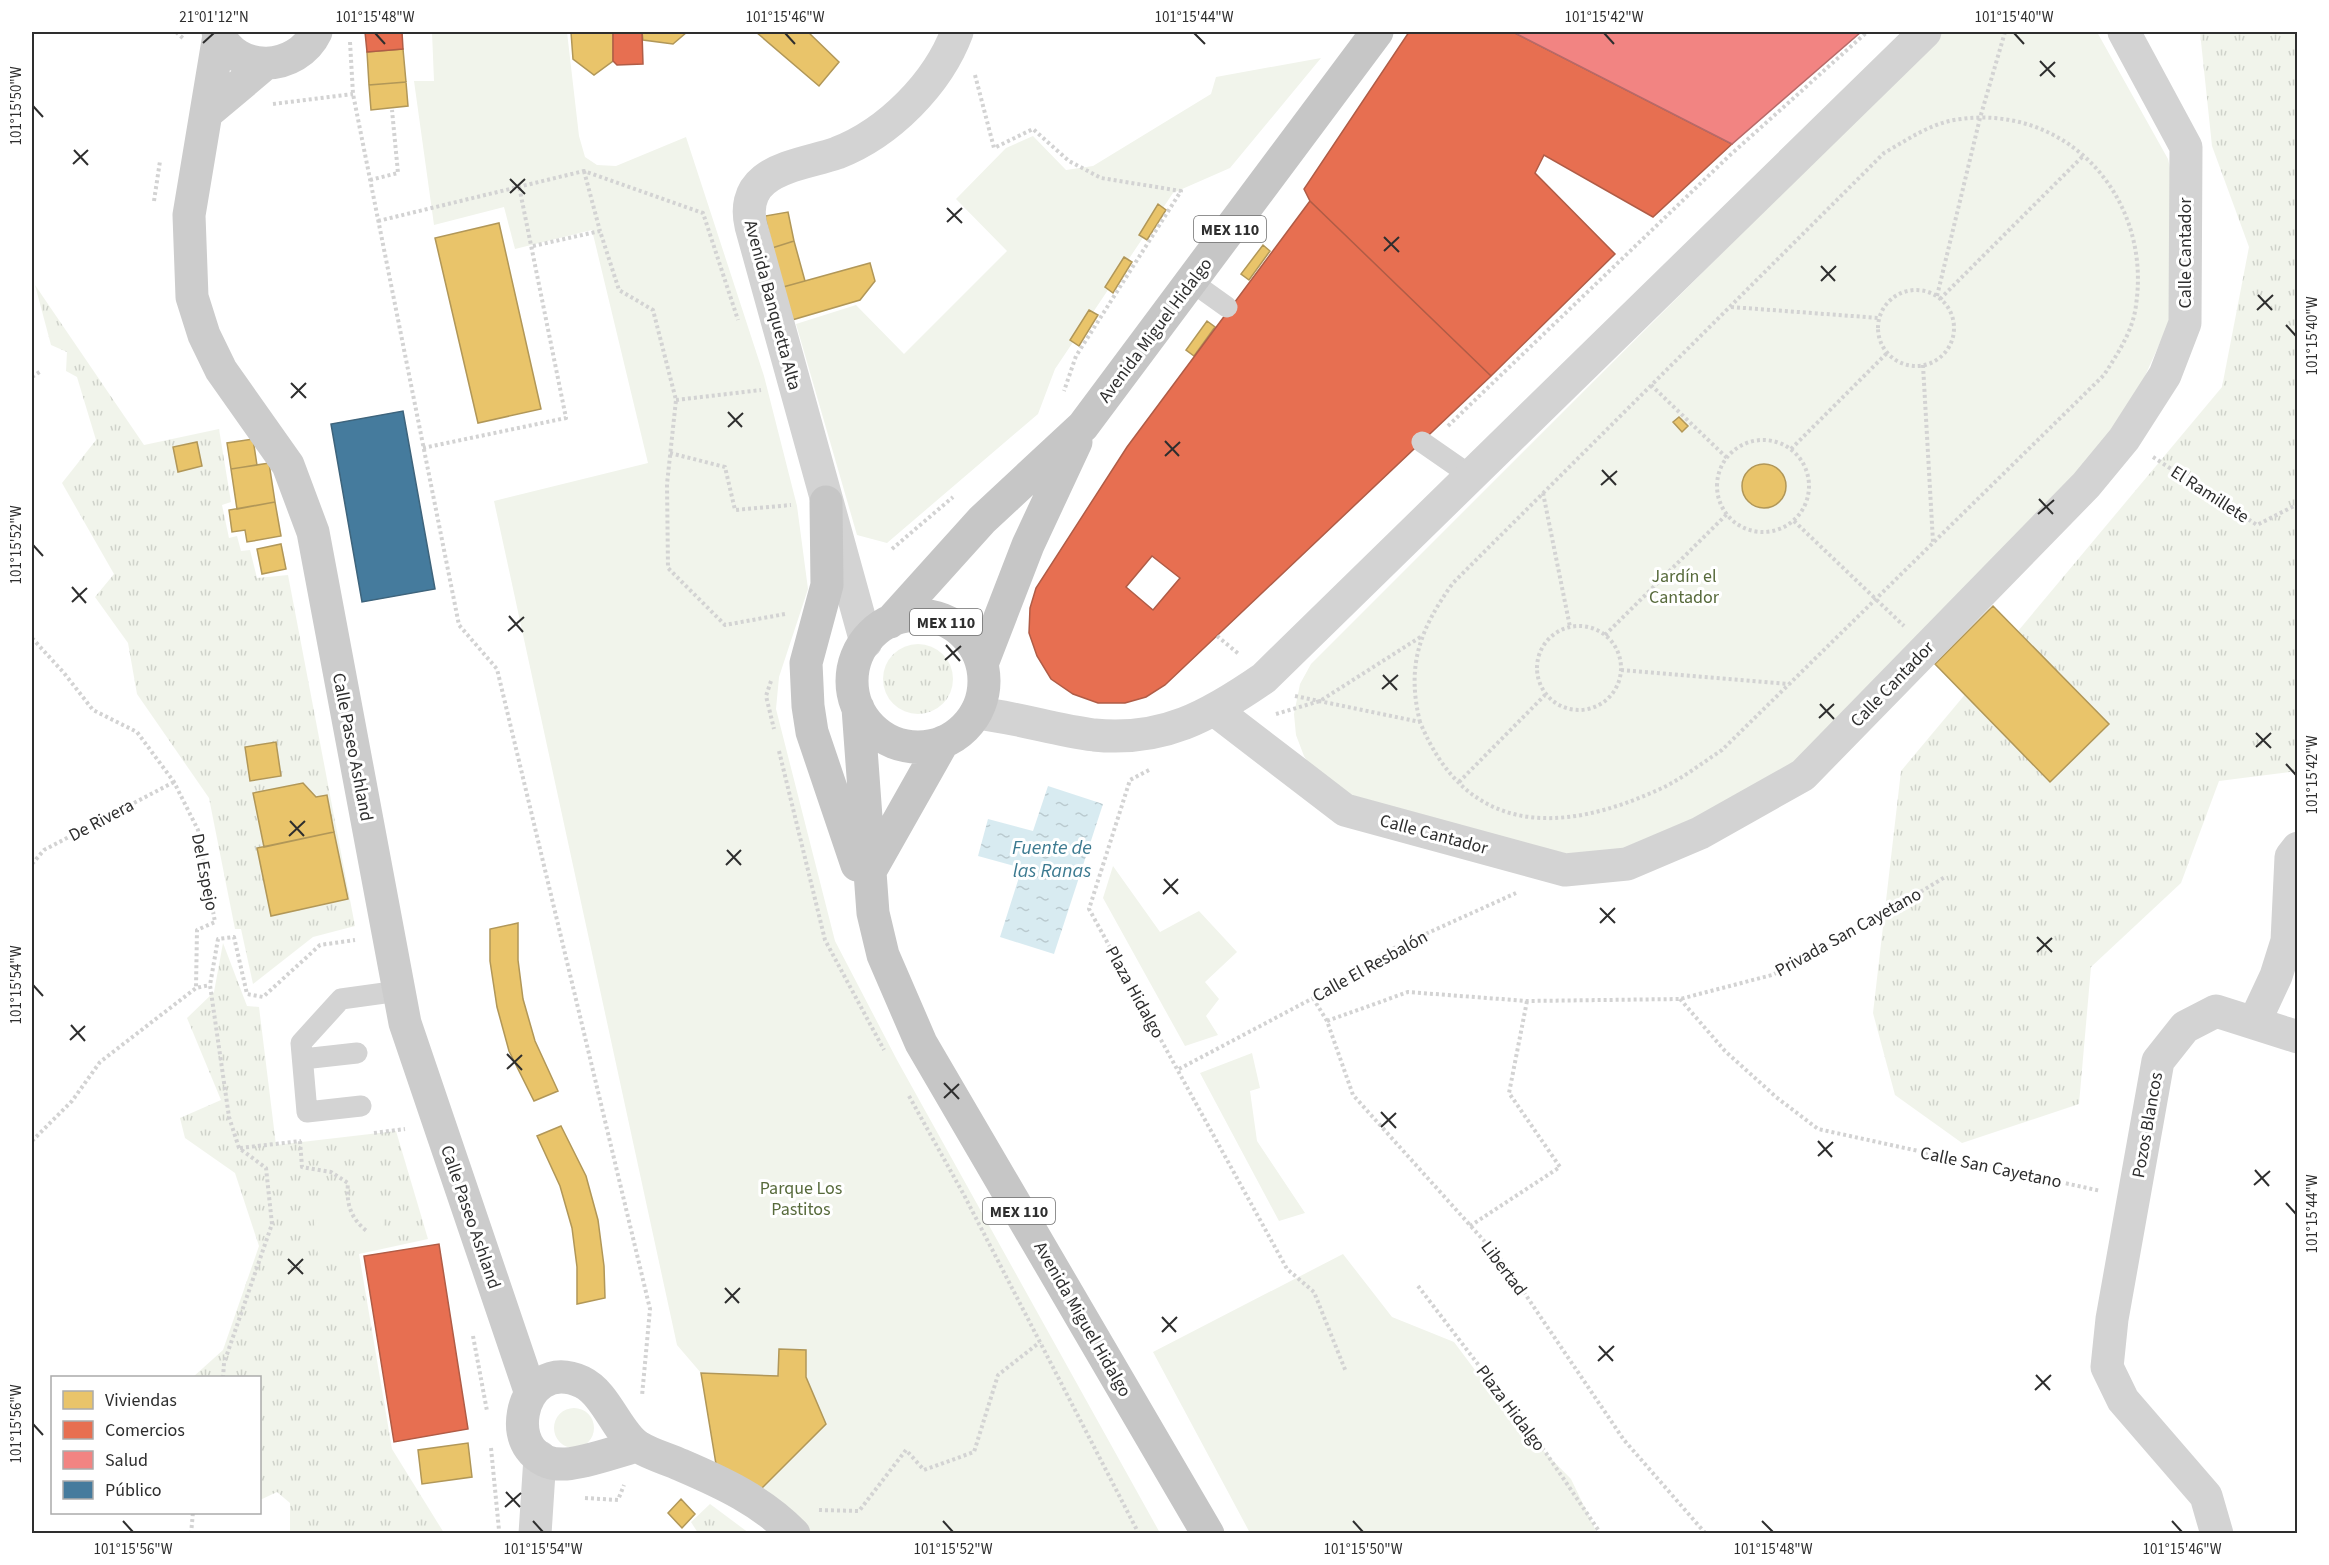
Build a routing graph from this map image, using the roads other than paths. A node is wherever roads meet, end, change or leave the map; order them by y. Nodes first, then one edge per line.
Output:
1 (316, 32) edge
2 (1377, 32) edge
3 (1925, 32) edge
4 (2124, 32) edge
5 (218, 33) edge
6 (954, 39) edge
7 (265, 64) junction
8 (208, 112) junction
9 (1192, 282) junction
10 (1227, 307) dead end
11 (1083, 426) junction
12 (1425, 444) road end
13 (1471, 476) junction
14 (826, 502) junction
15 (878, 632) junction
16 (982, 664) junction
17 (858, 708) junction
18 (976, 713) junction
19 (1226, 719) junction
20 (943, 742) junction
21 (2298, 848) edge
22 (869, 873) junction
23 (873, 913) junction
24 (399, 991) junction
25 (2254, 1021) junction
26 (2298, 1037) edge
27 (357, 1053) dead end
28 (303, 1059) junction
29 (361, 1106) dead end
30 (531, 1394) junction
31 (637, 1446) junction
32 (540, 1457) junction
33 (804, 1522) edge
34 (535, 1533) edge
35 (1208, 1533) edge
36 (2217, 1533) edge

1 - 7 street
2 - 9 main road, Avenida Miguel Hidalgo / MEX 110
3 - 13 street
4 - 19 street, Calle Cantador
5 - 7 street
5 - 8 street, Calle Paseo Ashland
6 - 14 street, Avenida Banquetta Alta
7 - 8 street
8 - 24 street, Calle Paseo Ashland
9 - 10 lane
9 - 11 main road, Avenida Miguel Hidalgo / MEX 110
11 - 15 main road, Avenida Miguel Hidalgo / MEX 110
11 - 16 main road, Avenida Miguel Hidalgo / MEX 110
12 - 13 lane
13 - 19 street
14 - 15 street, Avenida Banquetta Alta
14 - 23 main road
15 - 16 main road, MEX 110
15 - 17 main road, MEX 110
16 - 18 main road, MEX 110
17 - 20 main road, MEX 110
17 - 22 main road, Avenida Miguel Hidalgo / MEX 110
18 - 19 street
18 - 20 main road, MEX 110
20 - 22 main road, MEX 110
21 - 25 street
22 - 23 main road, Avenida Miguel Hidalgo / MEX 110
23 - 35 main road, Avenida Miguel Hidalgo / MEX 110
24 - 28 lane
24 - 30 street, Calle Paseo Ashland
25 - 26 street
25 - 36 street, Pozos Blancos
27 - 28 lane
28 - 29 lane
30 - 31 street
30 - 32 street
31 - 32 street
31 - 33 street
32 - 34 street

